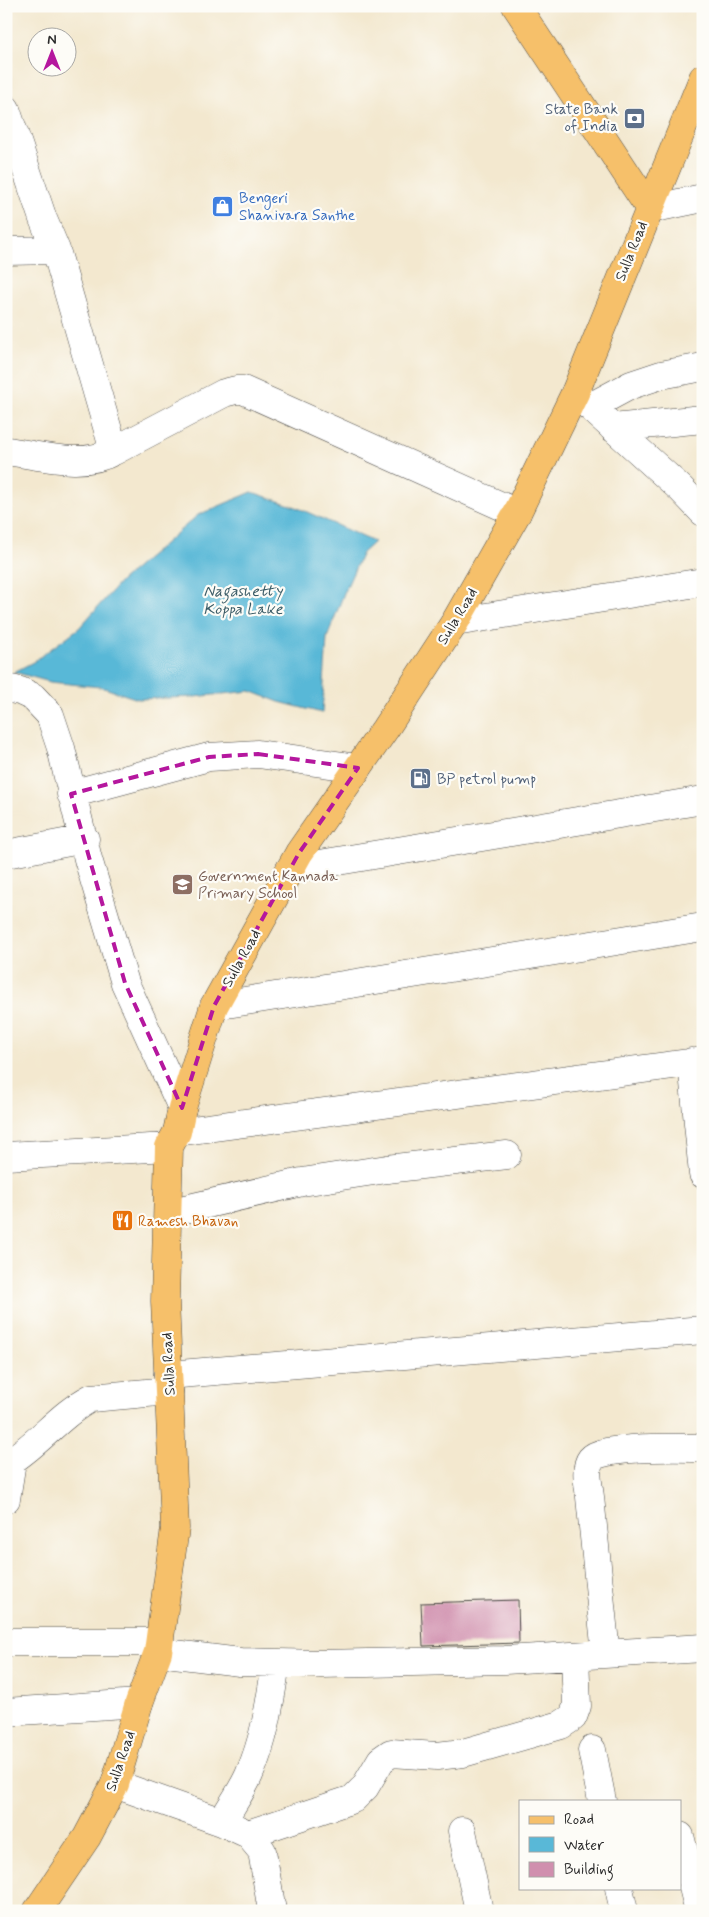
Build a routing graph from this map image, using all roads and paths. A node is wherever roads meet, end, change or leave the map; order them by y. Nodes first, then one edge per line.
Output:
1 (516, 6) edge
2 (700, 88) edge
3 (6, 109) edge
4 (703, 198) edge
5 (650, 209) junction
6 (56, 250) junction
7 (6, 251) edge
8 (703, 367) edge
9 (582, 400) junction
10 (703, 418) edge
11 (613, 428) junction
12 (6, 451) edge
13 (114, 451) junction
14 (692, 486) edge
15 (703, 512) edge
16 (517, 513) junction
17 (703, 582) edge
18 (455, 622) junction
19 (6, 688) edge
20 (358, 768) junction
21 (71, 794) junction
22 (703, 800) edge
23 (85, 839) junction
24 (6, 854) edge
25 (290, 869) junction
26 (703, 927) edge
27 (214, 1006) junction
28 (697, 1062) edge
29 (176, 1129) junction
30 (506, 1155) dead end
31 (6, 1156) edge
32 (703, 1174) edge
33 (168, 1213) junction
34 (703, 1330) edge
35 (169, 1383) junction
36 (703, 1448) edge
37 (9, 1463) edge
38 (6, 1499) edge
39 (6, 1642) edge
40 (159, 1647) junction
41 (703, 1648) edge
42 (606, 1654) junction
43 (575, 1656) junction
44 (276, 1663) junction
45 (139, 1702) junction
46 (6, 1712) edge
47 (592, 1750) dead end
48 (115, 1784) junction
49 (602, 1800) edge
50 (222, 1822) junction
51 (462, 1831) dead end
52 (248, 1834) junction
53 (682, 1844) edge
54 (620, 1890) edge
55 (37, 1911) edge
56 (272, 1911) edge
57 (479, 1911) edge
58 (624, 1911) edge
59 (699, 1911) edge

1 - 5 main road
2 - 5 main road, Sulla Road
3 - 6 street
4 - 5 street
5 - 9 main road, Sulla Road
6 - 7 street
6 - 13 street
8 - 9 street
9 - 11 street
9 - 16 main road, Sulla Road
10 - 11 street
11 - 14 street
12 - 13 street
13 - 16 street
14 - 15 street
16 - 18 main road, Sulla Road
17 - 18 street
18 - 20 main road, Sulla Road
19 - 21 street
20 - 21 street
20 - 25 main road, Sulla Road
21 - 23 street
22 - 25 street
23 - 24 street
23 - 29 street
25 - 27 main road, Sulla Road
26 - 27 street
27 - 29 main road, Sulla Road
28 - 29 street
28 - 32 street
29 - 31 street
29 - 33 main road, Sulla Road
30 - 33 street
33 - 35 main road, Sulla Road
34 - 35 street
35 - 37 street
35 - 40 main road, Sulla Road
36 - 42 street
37 - 38 street
39 - 40 street
40 - 44 street
40 - 45 main road, Sulla Road
41 - 42 street
42 - 43 street
43 - 44 street
43 - 52 street
44 - 50 street
45 - 46 street
45 - 48 main road, Sulla Road
47 - 49 street
48 - 50 street
48 - 55 main road, Sulla Road
50 - 52 street
51 - 57 street
52 - 56 street
53 - 59 street
54 - 58 street

